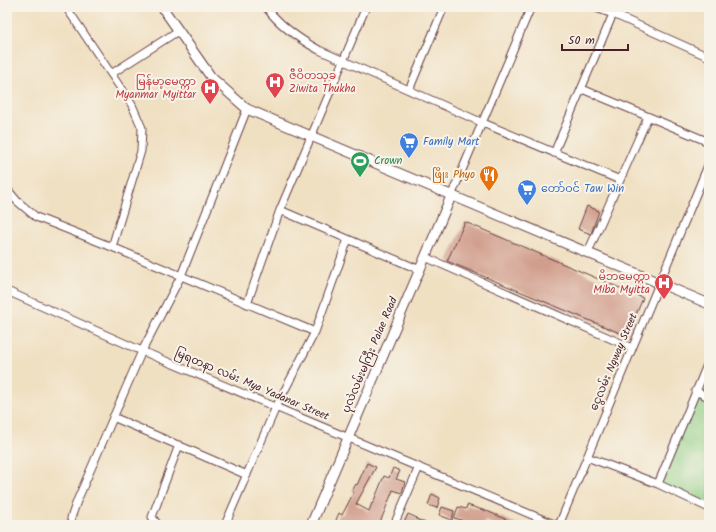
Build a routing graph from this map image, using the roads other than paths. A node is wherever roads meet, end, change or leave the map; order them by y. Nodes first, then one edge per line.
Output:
1 (66, 7) edge
2 (162, 7) edge
3 (266, 7) edge
4 (366, 7) edge
5 (444, 7) edge
6 (532, 7) edge
7 (593, 7) edge
8 (613, 14) junction
9 (178, 30) junction
10 (709, 57) edge
11 (342, 60) junction
12 (111, 74) junction
13 (582, 89) junction
14 (409, 90) junction
15 (247, 109) junction
16 (648, 116) junction
17 (483, 123) junction
18 (312, 136) junction
19 (709, 142) edge
20 (554, 153) junction
21 (709, 163) edge
22 (620, 180) junction
23 (7, 189) edge
24 (452, 194) junction
25 (280, 210) junction
26 (348, 239) junction
27 (112, 247) junction
28 (588, 252) junction
29 (425, 257) junction
30 (420, 270) junction
31 (182, 276) junction
32 (659, 283) junction
33 (7, 291) edge
34 (247, 304) junction
35 (709, 304) edge
36 (315, 332) junction
37 (632, 348) junction
38 (142, 351) junction
39 (709, 360) edge
40 (695, 391) junction
41 (709, 397) edge
42 (276, 406) junction
43 (113, 417) junction
44 (349, 437) junction
45 (179, 445) junction
46 (587, 457) junction
47 (419, 467) junction
48 (247, 475) junction
49 (658, 484) junction
50 (709, 508) edge
51 (72, 525) edge
52 (158, 525) edge
53 (225, 525) edge
54 (311, 525) edge
55 (394, 525) edge
56 (557, 525) edge

1 - 12 street
2 - 9 street
3 - 11 street
4 - 11 street
5 - 14 street
6 - 17 street
7 - 8 street
8 - 10 street
8 - 13 street
9 - 12 street
9 - 15 street
11 - 14 street
11 - 18 street
12 - 27 street
13 - 16 street
13 - 20 street
14 - 17 street
15 - 18 street
15 - 31 street
16 - 19 street
16 - 22 street
17 - 20 street
17 - 24 street
18 - 24 street
18 - 25 street
20 - 22 street
21 - 32 street, ငွေလမ်း Ngway Street
22 - 28 street
23 - 27 street
24 - 28 street
24 - 29 street, ပုလဲလမ်းမကြီး Palae Road
25 - 26 street
25 - 34 street
26 - 30 street
26 - 36 street
27 - 31 street
28 - 32 street
29 - 30 street, ပုလဲလမ်းမကြီး Palae Road
29 - 37 street
30 - 44 street, ပုလဲလမ်းမကြီး Palae Road
31 - 34 street
31 - 38 street
32 - 35 street
32 - 37 street, ငွေလမ်း Ngway Street
33 - 38 street, မြရတနာ လမ်း Mya Yadanar Street
34 - 36 street
36 - 42 street
37 - 46 street, ငွေလမ်း Ngway Street
38 - 42 street, မြရတနာ လမ်း Mya Yadanar Street
38 - 43 street
39 - 40 street
40 - 41 street
40 - 49 street
42 - 44 street, မြရတနာ လမ်း Mya Yadanar Street
42 - 48 street
43 - 45 street
43 - 51 street
44 - 47 street, မြရတနာ လမ်း Mya Yadanar Street
44 - 54 street, ပုလဲလမ်းမကြီး Palae Road
45 - 48 street
45 - 52 street
46 - 49 street
46 - 56 street, ငွေလမ်း Ngway Street
47 - 55 street
47 - 56 street, မြရတနာ လမ်း Mya Yadanar Street
48 - 53 street
49 - 50 street

